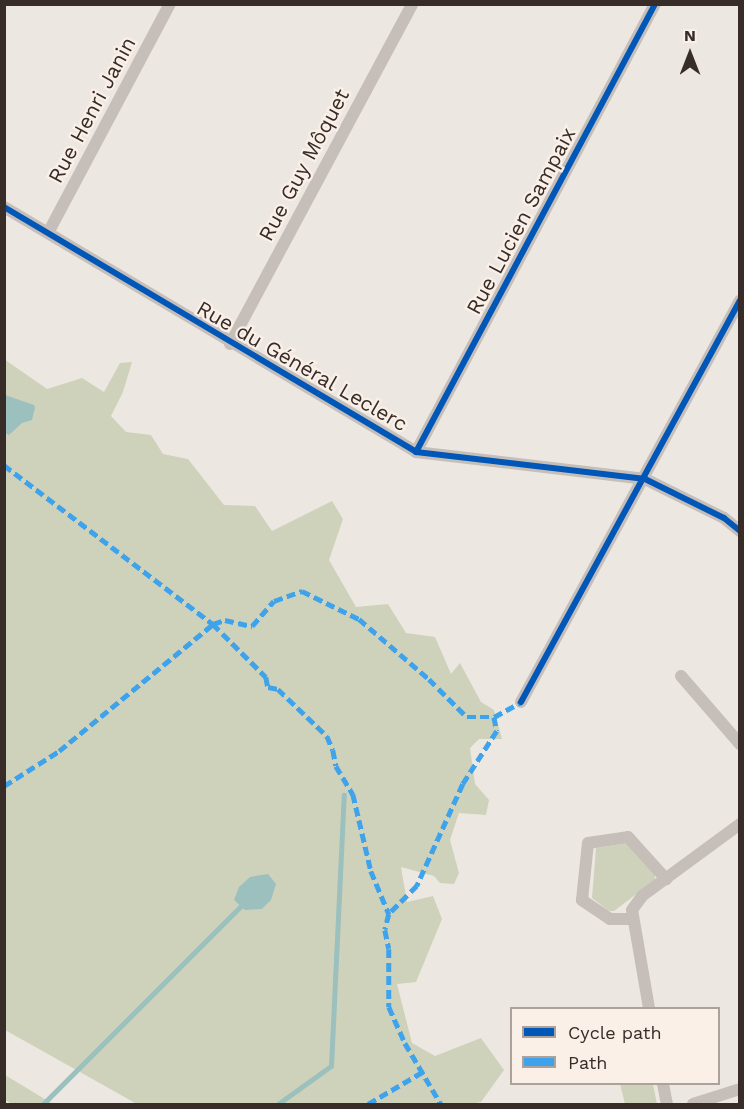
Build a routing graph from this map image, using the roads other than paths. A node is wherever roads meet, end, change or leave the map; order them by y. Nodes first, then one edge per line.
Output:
1 (170, 4) edge
2 (412, 4) edge
3 (655, 4) edge
4 (4, 207) edge
5 (48, 233) junction
6 (740, 301) edge
7 (230, 344) junction
8 (416, 452) junction
9 (645, 479) junction
10 (740, 531) edge
11 (681, 676) dead end
12 (521, 702) dead end
13 (740, 744) edge
14 (740, 824) edge
15 (666, 879) junction
16 (632, 920) junction
17 (649, 1007) edge
18 (663, 1085) edge
19 (740, 1089) edge
20 (667, 1104) edge
21 (693, 1104) edge

1 - 5 street, Rue Henri Janin
2 - 7 street, Rue Guy Môquet
3 - 8 street, Rue Lucien Sampaix
4 - 5 street, Rue du Général Leclerc
5 - 7 street, Rue du Général Leclerc
6 - 9 street
7 - 8 street, Rue du Général Leclerc
8 - 9 street, Rue du Général Leclerc
9 - 10 street, Rue du Général Leclerc
9 - 12 street
11 - 13 street
14 - 15 street
15 - 16 street
15 - 16 street
16 - 17 street
18 - 20 street
19 - 21 street

